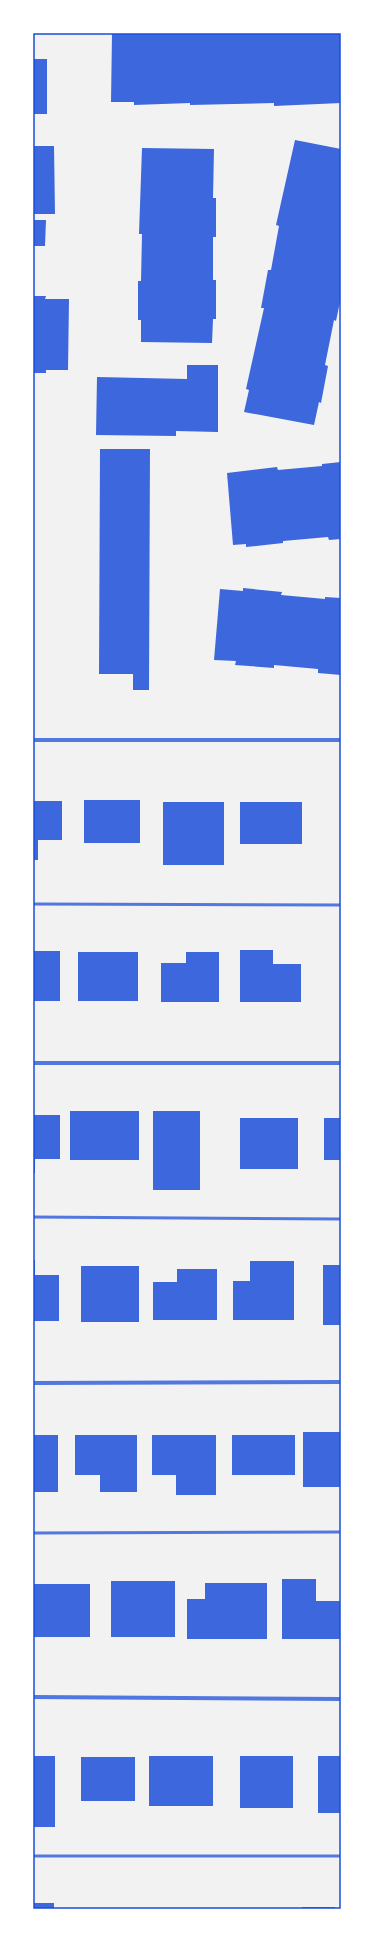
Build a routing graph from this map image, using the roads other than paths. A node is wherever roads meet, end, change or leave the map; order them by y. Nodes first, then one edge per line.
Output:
1 (33, 740) edge
2 (341, 740) edge
3 (33, 904) edge
4 (341, 904) edge
5 (33, 1063) edge
6 (341, 1064) edge
7 (33, 1217) edge
8 (341, 1219) edge
9 (341, 1382) edge
10 (33, 1383) edge
11 (341, 1532) edge
12 (33, 1533) edge
13 (33, 1697) edge
14 (341, 1699) edge
15 (33, 1856) edge
16 (341, 1856) edge

1 - 2 street
3 - 4 lane
5 - 6 street
7 - 8 lane
9 - 10 street
11 - 12 lane
13 - 14 street
15 - 16 lane

